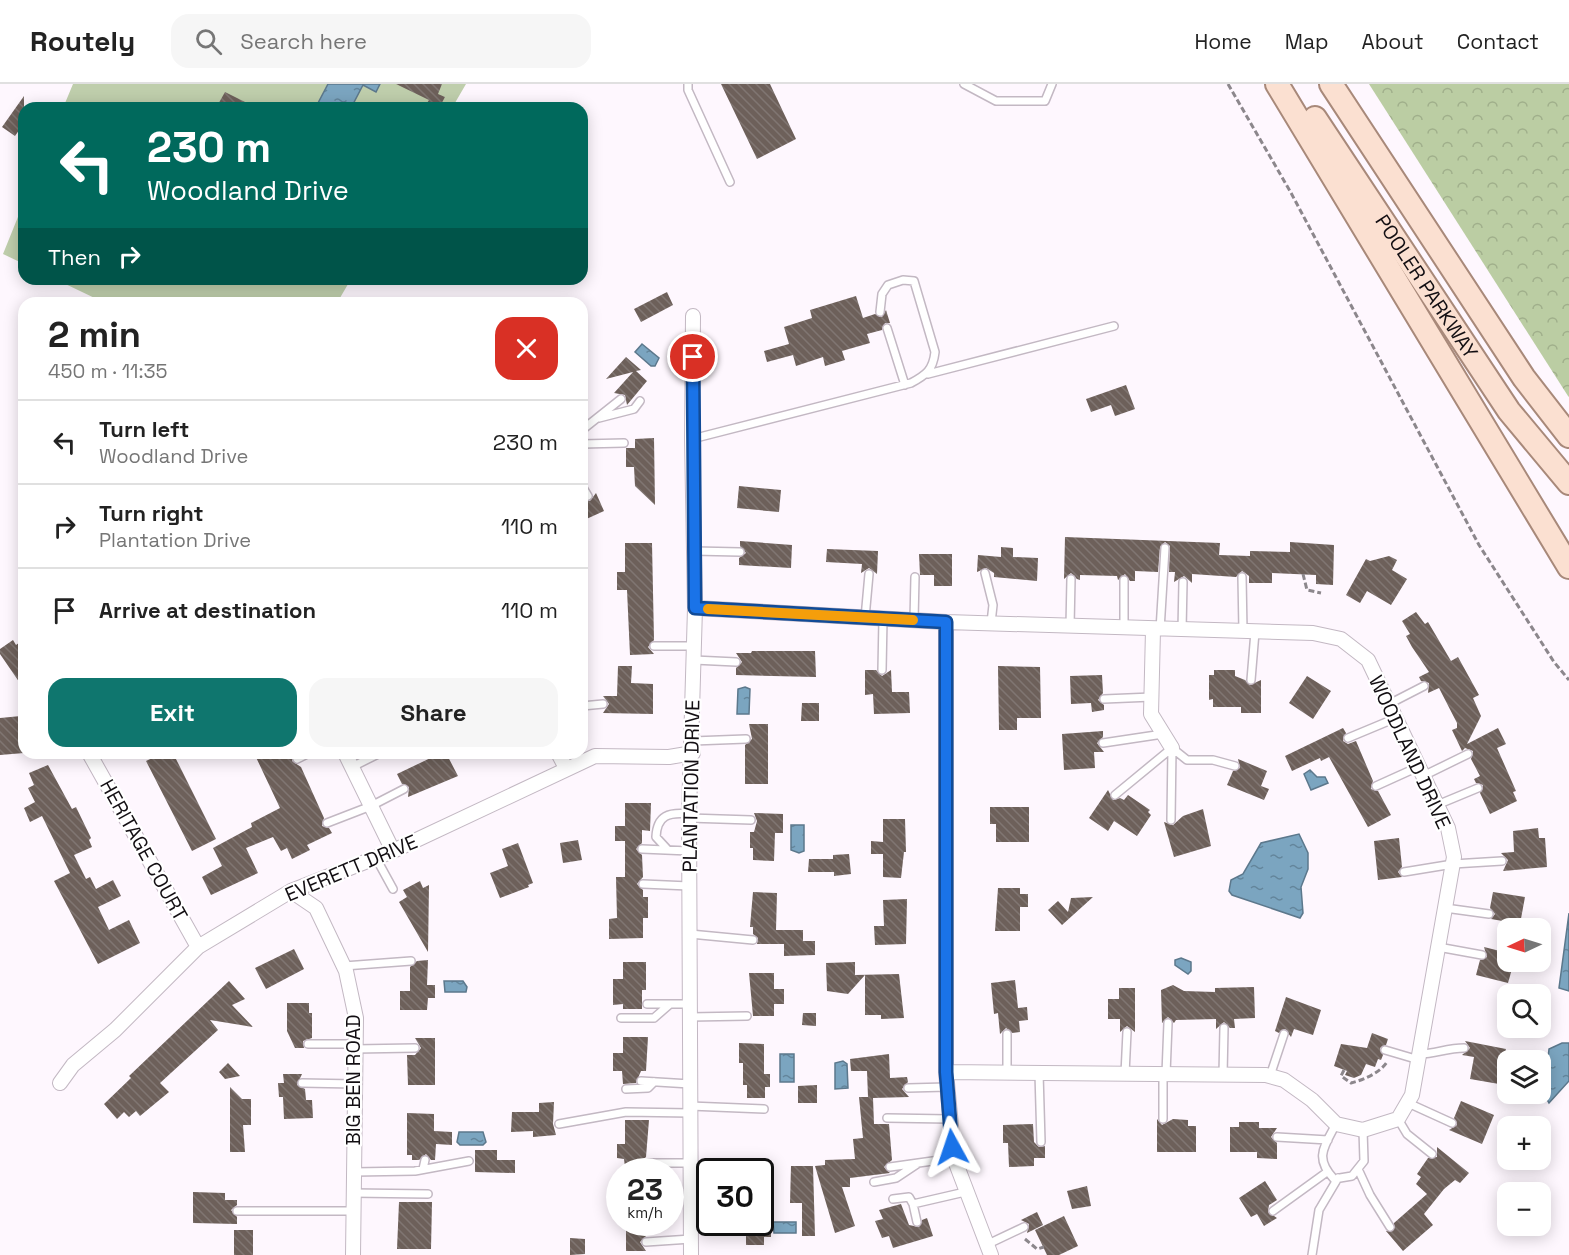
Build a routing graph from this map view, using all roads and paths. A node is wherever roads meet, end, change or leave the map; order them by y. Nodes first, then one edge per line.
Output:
1 (688, 84) edge
2 (964, 84) edge
3 (1052, 84) edge
4 (1228, 84) edge
5 (1277, 84) edge
6 (1292, 84) edge
7 (1331, 84) edge
8 (730, 182) dead end
9 (880, 312) dead end
10 (693, 316) dead end
11 (1114, 326) dead end
12 (887, 328) dead end
13 (928, 374) junction
14 (908, 384) junction
15 (621, 399) dead end
16 (640, 401) dead end
17 (597, 419) junction
18 (588, 426) edge
19 (1569, 436) edge
20 (692, 440) junction
21 (624, 443) dead end
22 (588, 444) edge
23 (1569, 483) edge
24 (1165, 548) dead end
25 (694, 551) junction
26 (740, 552) dead end
27 (1569, 567) edge
28 (985, 573) dead end
29 (869, 574) dead end
30 (1303, 574) dead end
31 (915, 576) dead end
32 (1242, 577) dead end
33 (1071, 579) dead end
34 (1124, 580) dead end
35 (1183, 582) dead end
36 (1321, 593) dead end
37 (695, 608) junction
38 (865, 618) junction
39 (883, 619) junction
40 (914, 620) junction
41 (946, 622) junction
42 (991, 623) junction
43 (1070, 626) junction
44 (1124, 628) junction
45 (1157, 630) junction
46 (1182, 630) junction
47 (1249, 632) junction
48 (654, 646) dead end
49 (694, 653) junction
50 (736, 662) dead end
51 (882, 670) dead end
52 (1251, 680) dead end
53 (1569, 680) edge
54 (1424, 686) dead end
55 (1152, 698) junction
56 (1104, 699) dead end
57 (603, 704) dead end
58 (1389, 704) junction
59 (588, 705) edge
60 (1396, 718) junction
61 (1163, 734) junction
62 (1348, 738) dead end
63 (746, 739) dead end
64 (1104, 743) dead end
65 (693, 747) junction
66 (1172, 748) junction
67 (1468, 754) dead end
68 (92, 759) edge
69 (348, 759) edge
70 (368, 759) edge
71 (561, 759) edge
72 (588, 759) edge
73 (588, 759) edge
74 (1235, 766) dead end
75 (352, 767) junction
76 (566, 768) junction
77 (1421, 772) junction
78 (1376, 786) dead end
79 (1478, 788) dead end
80 (404, 789) dead end
81 (1115, 795) dead end
82 (1437, 805) junction
83 (371, 806) junction
84 (689, 816) junction
85 (751, 820) dead end
86 (1172, 820) dead end
87 (327, 823) dead end
88 (642, 849) dead end
89 (668, 850) junction
90 (393, 851) junction
91 (689, 851) junction
92 (376, 858) junction
93 (1502, 861) dead end
94 (1453, 864) junction
95 (1404, 872) dead end
96 (643, 884) dead end
97 (689, 886) junction
98 (393, 889) dead end
99 (291, 891) junction
100 (1445, 909) junction
101 (1489, 914) dead end
102 (690, 934) junction
103 (753, 940) dead end
104 (198, 947) junction
105 (1438, 947) junction
106 (1482, 955) dead end
107 (411, 962) dead end
108 (344, 966) junction
109 (647, 1004) dead end
110 (670, 1004) junction
111 (690, 1010) junction
112 (747, 1017) dead end
113 (621, 1018) dead end
114 (1168, 1023) dead end
115 (1224, 1028) dead end
116 (1127, 1032) dead end
117 (1007, 1034) dead end
118 (1284, 1034) dead end
119 (308, 1044) dead end
120 (355, 1046) junction
121 (415, 1048) dead end
122 (1464, 1048) dead end
123 (1388, 1051) joint
124 (1419, 1057) junction
125 (1344, 1070) dead end
126 (946, 1072) junction
127 (1007, 1073) junction
128 (1039, 1073) junction
129 (1125, 1074) junction
130 (1164, 1074) junction
131 (1223, 1075) junction
132 (1270, 1076) junction
133 (641, 1081) dead end
134 (654, 1082) junction
135 (60, 1083) dead end
136 (302, 1083) dead end
137 (355, 1084) junction
138 (690, 1084) junction
139 (947, 1087) junction
140 (908, 1088) dead end
141 (626, 1089) dead end
142 (1408, 1103) junction
143 (764, 1109) dead end
144 (690, 1110) junction
145 (887, 1118) dead end
146 (949, 1119) junction
147 (1163, 1119) dead end
148 (1398, 1119) junction
149 (1452, 1123) dead end
150 (559, 1124) dead end
151 (1336, 1124) junction
152 (1363, 1130) junction
153 (1277, 1137) dead end
154 (1328, 1140) junction
155 (1041, 1142) dead end
156 (1432, 1154) dead end
157 (954, 1158) junction
158 (425, 1160) dead end
159 (469, 1161) dead end
160 (922, 1161) junction
161 (684, 1162) edge
162 (691, 1162) junction
163 (890, 1167) dead end
164 (423, 1169) junction
165 (1358, 1169) junction
166 (354, 1172) junction
167 (1327, 1172) junction
168 (1338, 1178) junction
169 (874, 1182) dead end
170 (965, 1192) junction
171 (353, 1193) junction
172 (428, 1194) dead end
173 (893, 1199) dead end
174 (914, 1204) junction
175 (237, 1211) dead end
176 (353, 1211) junction
177 (1273, 1211) dead end
178 (916, 1222) dead end
179 (1390, 1227) dead end
180 (1022, 1228) joint
181 (691, 1239) junction
182 (646, 1242) dead end
183 (1044, 1247) dead end
184 (989, 1250) edge
185 (353, 1255) edge
186 (691, 1255) edge
187 (1312, 1255) edge

1 - 8 lane
2 - 3 lane
4 - 53 path
5 - 27 main road
6 - 23 main road, POOLER PARKWAY
7 - 19 main road, POOLER PARKWAY
9 - 13 lane
10 - 20 street, PLANTATION DRIVE
11 - 13 lane
12 - 14 lane
13 - 14 lane
14 - 20 lane
15 - 17 lane
16 - 17 lane
17 - 18 lane
20 - 25 street, PLANTATION DRIVE
21 - 22 lane
24 - 45 lane
25 - 26 lane
25 - 37 street, PLANTATION DRIVE
28 - 42 lane
29 - 38 lane
30 - 36 path
31 - 40 lane
32 - 47 lane
33 - 43 lane
34 - 44 lane
35 - 46 lane
37 - 38 street, WOODLAND DRIVE
37 - 49 street, PLANTATION DRIVE
38 - 39 street, WOODLAND DRIVE
39 - 40 street, WOODLAND DRIVE
39 - 51 lane
40 - 41 street, WOODLAND DRIVE
41 - 42 street, WOODLAND DRIVE
41 - 126 street
42 - 43 street, WOODLAND DRIVE
43 - 44 street, WOODLAND DRIVE
44 - 45 street, WOODLAND DRIVE
45 - 46 street, WOODLAND DRIVE
45 - 55 street
46 - 47 street, WOODLAND DRIVE
47 - 52 lane
47 - 58 street, WOODLAND DRIVE
48 - 49 lane
49 - 50 lane
49 - 65 street, PLANTATION DRIVE
54 - 58 lane
55 - 56 lane
55 - 61 street
57 - 59 lane
58 - 60 street, WOODLAND DRIVE
60 - 62 lane
60 - 77 street, WOODLAND DRIVE
61 - 64 lane
61 - 66 street
63 - 65 lane
65 - 72 street, EVERETT DRIVE
65 - 84 street, PLANTATION DRIVE
66 - 74 lane
66 - 81 lane
66 - 86 lane
67 - 77 lane
68 - 104 street, HERITAGE COURT
69 - 75 street
70 - 75 lane
71 - 76 street
73 - 76 street, EVERETT DRIVE
75 - 83 street
76 - 90 street, EVERETT DRIVE
77 - 78 lane
77 - 82 street, WOODLAND DRIVE
79 - 82 lane
80 - 83 lane
82 - 94 street, WOODLAND DRIVE
83 - 87 lane
83 - 90 street
84 - 85 lane
84 - 89 lane
84 - 91 street, PLANTATION DRIVE
88 - 89 lane
89 - 91 lane
90 - 92 street, EVERETT DRIVE
91 - 97 street, PLANTATION DRIVE
92 - 98 lane
92 - 99 street, EVERETT DRIVE
93 - 94 lane
94 - 95 lane
94 - 100 street, WOODLAND DRIVE
96 - 97 lane
97 - 102 street, PLANTATION DRIVE
99 - 104 street, EVERETT DRIVE
99 - 108 street, BIG BEN ROAD
100 - 101 lane
100 - 105 street, WOODLAND DRIVE
102 - 103 lane
102 - 111 street, PLANTATION DRIVE
104 - 135 street, EVERETT DRIVE
105 - 106 lane
105 - 124 street, WOODLAND DRIVE
107 - 108 lane
108 - 120 street, BIG BEN ROAD
109 - 110 lane
110 - 111 lane
110 - 113 lane
111 - 112 lane
111 - 138 street, PLANTATION DRIVE
114 - 130 lane
115 - 131 lane
116 - 129 lane
117 - 127 lane
118 - 132 lane
119 - 120 lane
120 - 121 lane
120 - 137 street, BIG BEN ROAD
122 - 124 lane
123 - 124 lane
123 - 125 path
124 - 142 street, WOODLAND DRIVE
126 - 127 street
126 - 139 street
127 - 128 street
128 - 129 street
128 - 155 lane
129 - 130 street
130 - 131 street
130 - 147 lane
131 - 132 street
132 - 151 street
133 - 134 lane
134 - 138 lane
134 - 141 lane
136 - 137 lane
137 - 166 street, BIG BEN ROAD
138 - 144 street, PLANTATION DRIVE
139 - 140 lane
139 - 146 street
142 - 148 street, WOODLAND DRIVE
142 - 149 lane
143 - 144 lane
144 - 150 lane
144 - 162 street, PLANTATION DRIVE
145 - 146 lane
146 - 157 street
148 - 152 street
148 - 156 lane
151 - 152 street
151 - 154 lane
152 - 165 lane
153 - 154 lane
154 - 167 lane
157 - 160 lane
157 - 170 street
158 - 164 lane
159 - 164 lane
160 - 163 lane
160 - 169 lane
161 - 162 lane
162 - 181 street, PLANTATION DRIVE
164 - 166 lane
165 - 168 lane
165 - 179 lane
166 - 171 street, BIG BEN ROAD
167 - 168 lane
167 - 177 lane
168 - 187 lane
170 - 174 lane
170 - 184 street
171 - 172 lane
171 - 176 street, BIG BEN ROAD
173 - 174 lane
174 - 178 lane
175 - 176 lane
176 - 185 street, BIG BEN ROAD
180 - 183 path
180 - 184 lane
181 - 182 lane
181 - 186 street, PLANTATION DRIVE

